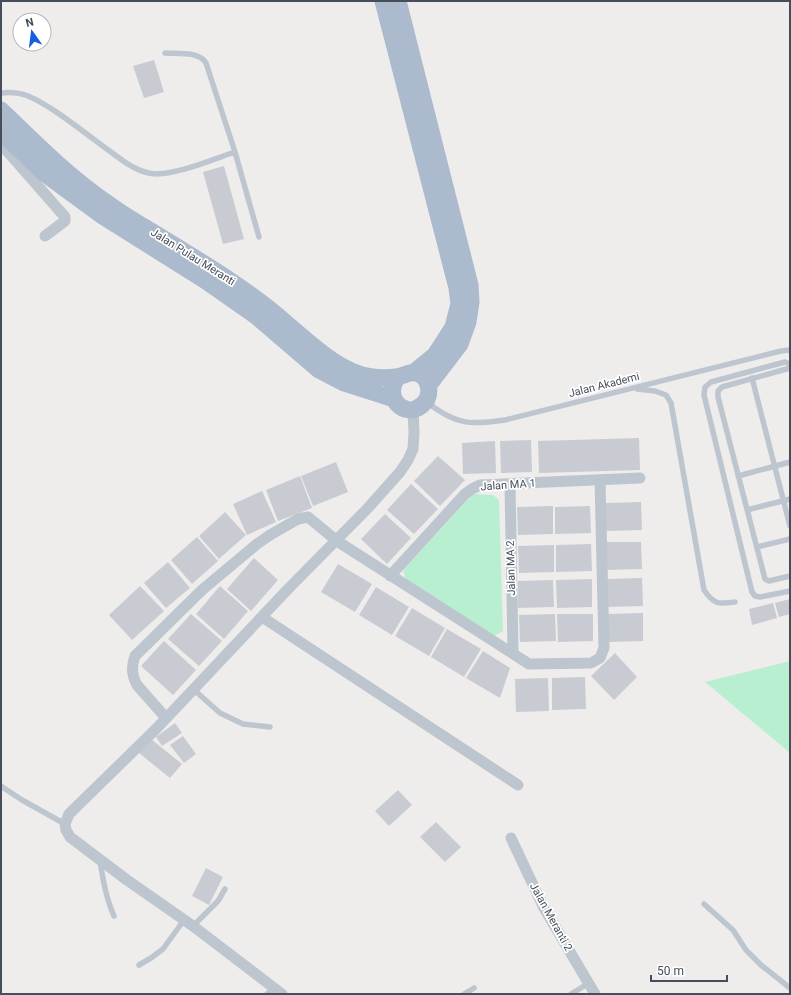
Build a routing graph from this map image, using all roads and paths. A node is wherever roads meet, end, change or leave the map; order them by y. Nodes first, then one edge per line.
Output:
1 (383, 1) edge
2 (398, 1) edge
3 (165, 53) dead end
4 (1, 93) edge
5 (1, 110) edge
6 (1, 132) edge
7 (1, 144) edge
8 (235, 152) junction
9 (45, 236) dead end
10 (259, 237) dead end
11 (790, 350) edge
12 (790, 364) edge
13 (790, 368) edge
14 (406, 375) junction
15 (752, 378) junction
16 (632, 389) junction
17 (394, 399) junction
18 (422, 399) junction
19 (790, 462) edge
20 (774, 466) junction
21 (738, 476) junction
22 (640, 478) dead end
23 (600, 480) junction
24 (510, 484) junction
25 (790, 499) edge
26 (784, 501) junction
27 (747, 510) junction
28 (790, 526) edge
29 (790, 539) edge
30 (336, 541) junction
31 (757, 547) junction
32 (390, 576) junction
33 (790, 576) edge
34 (790, 591) edge
35 (735, 602) dead end
36 (262, 617) junction
37 (513, 653) junction
38 (193, 690) junction
39 (166, 718) junction
40 (270, 727) dead end
41 (518, 785) dead end
42 (1, 786) edge
43 (65, 824) junction
44 (511, 838) dead end
45 (100, 860) junction
46 (225, 889) dead end
47 (704, 904) dead end
48 (114, 916) dead end
49 (188, 923) junction
50 (139, 965) dead end
51 (589, 983) junction
52 (474, 988) dead end
53 (790, 988) edge
54 (274, 992) edge
55 (464, 994) edge
56 (571, 994) edge
57 (595, 994) edge

1 - 14 main road
2 - 18 main road
3 - 8 lane
4 - 8 lane
5 - 14 main road, Jalan Pulau Meranti
6 - 17 main road, Jalan Pulau Meranti
7 - 9 street
8 - 10 lane
11 - 16 lane, Jalan Akademi
12 - 34 lane
13 - 15 lane
14 - 17 main road
14 - 18 main road
15 - 20 lane
15 - 21 lane
16 - 18 lane, Jalan Akademi
16 - 35 lane
17 - 18 main road
18 - 30 street
19 - 20 lane
20 - 21 lane
20 - 26 lane
21 - 27 lane
22 - 23 street, Jalan MA 1
23 - 24 street, Jalan MA 1
23 - 37 street
24 - 32 street, Jalan MA 1
24 - 37 street, Jalan MA 2
25 - 26 lane
26 - 27 lane
26 - 28 lane
27 - 31 lane
29 - 31 lane
30 - 32 street
30 - 36 street
30 - 39 street
31 - 33 lane
32 - 37 street
36 - 38 street
36 - 41 street
38 - 39 street
38 - 40 lane
39 - 43 street
42 - 43 lane
43 - 45 street
44 - 51 street, Jalan Meranti 2
45 - 48 lane
45 - 49 street
46 - 49 lane
47 - 53 lane
49 - 50 lane
49 - 54 street
51 - 56 lane
51 - 57 street, Jalan Meranti 2
52 - 55 lane

